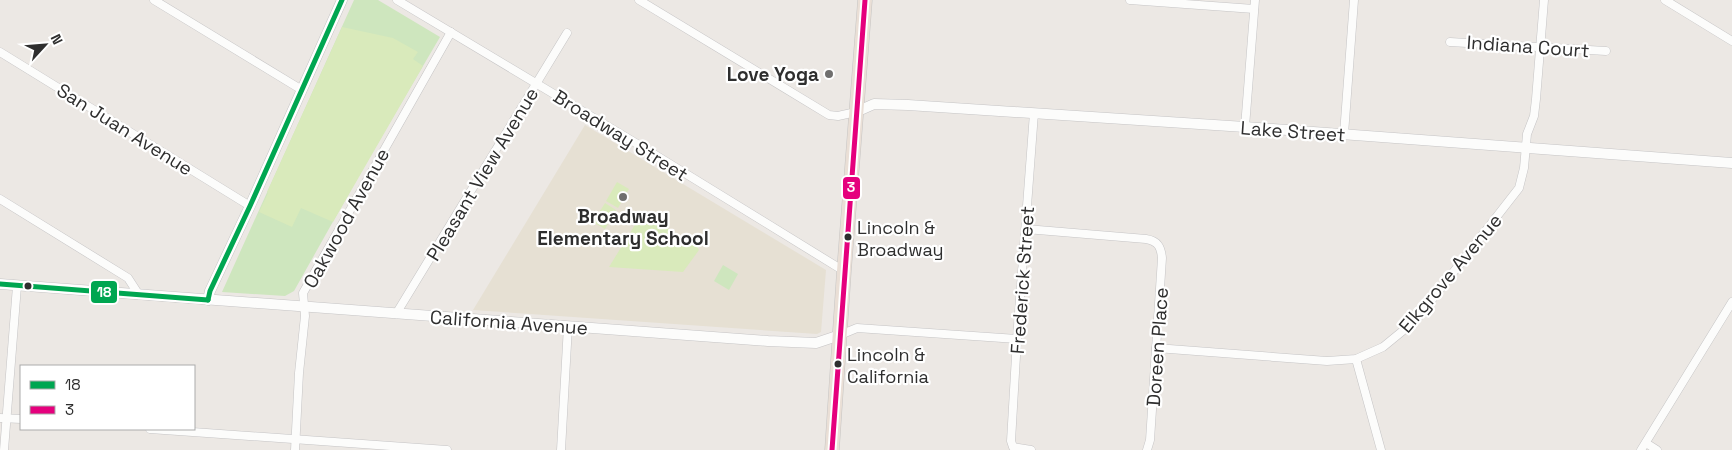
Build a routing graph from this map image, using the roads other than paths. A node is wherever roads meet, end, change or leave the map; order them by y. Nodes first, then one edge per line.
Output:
1 (154, 0) edge
2 (342, 0) edge
3 (397, 0) edge
4 (639, 0) edge
5 (865, 0) edge
6 (1130, 0) edge
7 (1254, 0) edge
8 (1354, 0) edge
9 (1544, 0) edge
10 (1665, 0) edge
11 (1254, 9) junction
12 (451, 32) junction
13 (566, 33) dead end
14 (1732, 41) edge
15 (1450, 42) dead end
16 (1540, 46) junction
17 (1606, 51) dead end
18 (0, 52) edge
19 (536, 83) junction
20 (302, 90) junction
21 (856, 112) junction
22 (1034, 113) junction
23 (1245, 127) junction
24 (1344, 134) junction
25 (1525, 148) junction
26 (1732, 163) edge
27 (0, 198) edge
28 (250, 206) junction
29 (1026, 229) junction
30 (844, 271) junction
31 (0, 284) edge
32 (17, 286) junction
33 (139, 294) junction
34 (208, 300) junction
35 (1731, 305) edge
36 (304, 307) junction
37 (396, 314) junction
38 (568, 326) junction
39 (840, 336) junction
40 (1017, 339) junction
41 (1156, 348) junction
42 (1356, 359) junction
43 (4, 418) edge
44 (20, 419) edge
45 (163, 430) edge
46 (296, 440) junction
47 (1644, 447) edge
48 (4, 450) edge
49 (295, 450) edge
50 (447, 450) edge
51 (561, 450) edge
52 (832, 450) edge
53 (1031, 450) edge
54 (1147, 450) edge
55 (1381, 450) edge
56 (1657, 450) edge

1 - 20 street
2 - 20 street
3 - 12 street, Broadway Street
4 - 21 street
5 - 21 highway
6 - 11 street
7 - 11 street
8 - 24 street
9 - 16 street, Elkgrove Avenue
10 - 14 street
11 - 23 street
12 - 19 street, Broadway Street
12 - 36 street, Oakwood Avenue
13 - 19 street, Pleasant View Avenue
15 - 16 street, Indiana Court
16 - 17 street, Indiana Court
16 - 25 street, Elkgrove Avenue
18 - 28 street, San Juan Avenue
19 - 30 street, Broadway Street
19 - 37 street, Pleasant View Avenue
20 - 28 street
21 - 22 street, Lake Street
21 - 30 highway
22 - 23 street, Lake Street
22 - 29 street, Frederick Street
23 - 24 street, Lake Street
24 - 25 street, Lake Street
25 - 26 street, Lake Street
25 - 42 street, Elkgrove Avenue
27 - 33 street
28 - 34 street
29 - 40 street, Frederick Street
29 - 41 street, Doreen Place
30 - 39 highway
31 - 32 street, California Avenue
32 - 33 street, California Avenue
32 - 43 street
33 - 34 street, California Avenue
34 - 36 street, California Avenue
35 - 47 street
36 - 37 street, California Avenue
36 - 46 street, Oakwood Avenue
37 - 38 street, California Avenue
38 - 39 street, California Avenue
38 - 51 street
39 - 40 street, California Avenue
39 - 52 highway
40 - 53 street, Frederick Street
41 - 42 street, Elkgrove Avenue
41 - 54 street, Doreen Place
42 - 55 street
43 - 44 street
43 - 48 street
45 - 46 street
46 - 49 street, Oakwood Avenue
46 - 50 street
47 - 56 street

